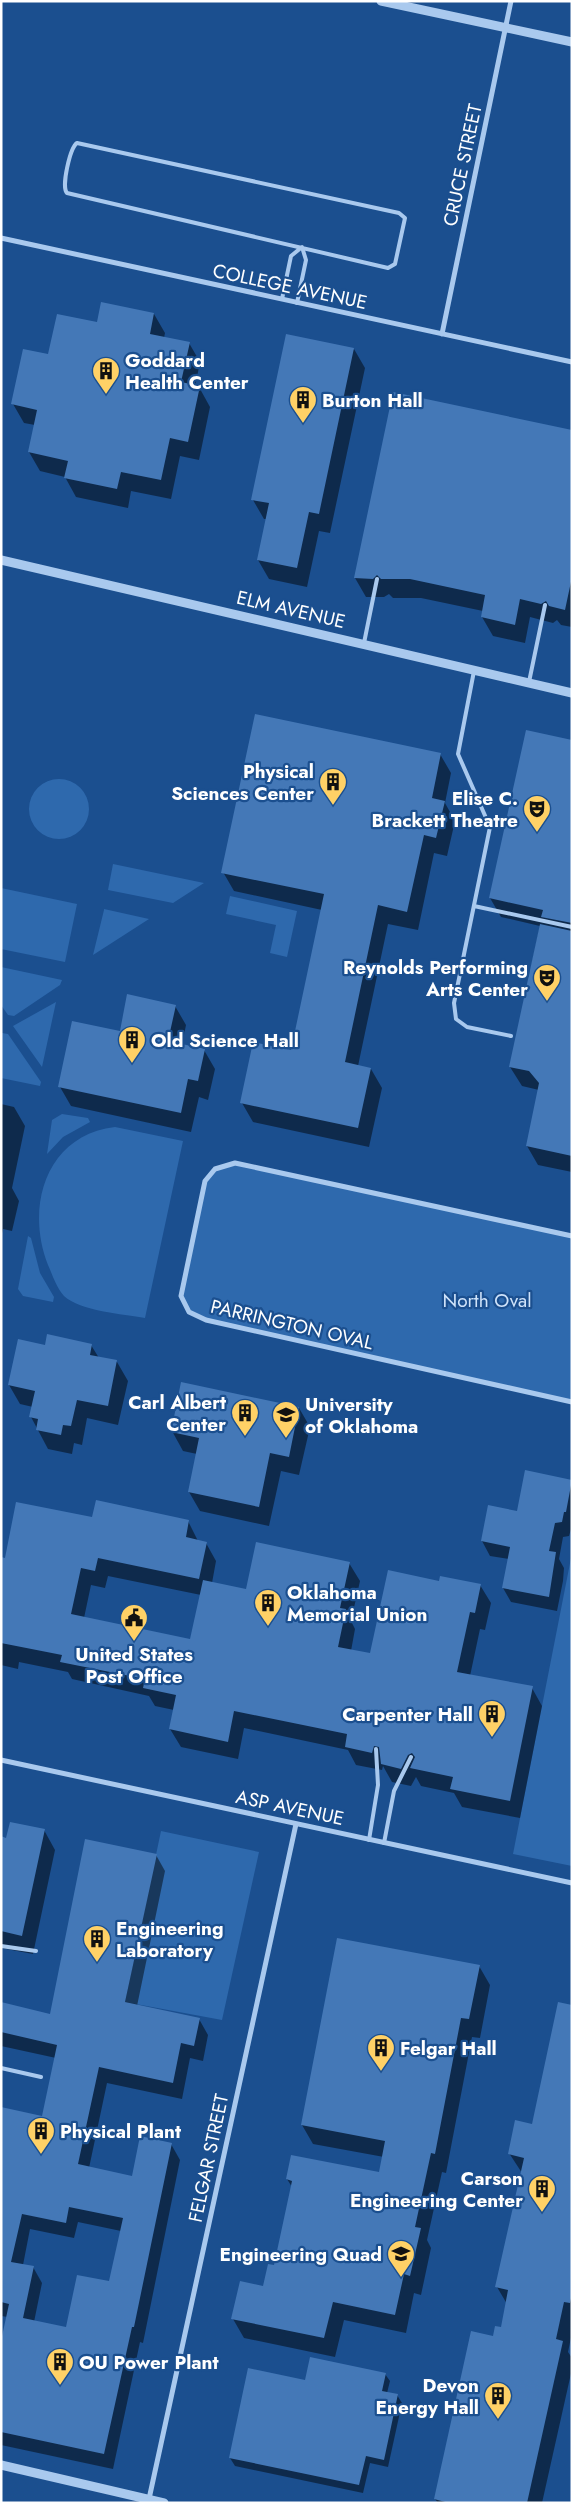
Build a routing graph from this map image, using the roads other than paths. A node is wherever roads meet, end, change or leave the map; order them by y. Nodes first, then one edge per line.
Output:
1 (381, 1) edge
2 (511, 1) edge
3 (505, 28) junction
4 (572, 42) edge
5 (1, 238) edge
6 (302, 247) junction
7 (282, 299) junction
8 (297, 303) junction
9 (442, 334) junction
10 (572, 362) edge
11 (1, 560) edge
12 (377, 579) dead end
13 (545, 605) dead end
14 (364, 643) junction
15 (475, 669) junction
16 (529, 682) junction
17 (572, 693) edge
18 (474, 906) junction
19 (572, 927) edge
20 (511, 1036) dead end
21 (572, 1236) edge
22 (572, 1402) edge
23 (376, 1749) dead end
24 (411, 1757) dead end
25 (1, 1760) edge
26 (296, 1824) junction
27 (369, 1840) junction
28 (384, 1843) junction
29 (572, 1883) edge
30 (1, 1946) edge
31 (36, 1951) dead end
32 (1, 2068) edge
33 (40, 2077) dead end
34 (1, 2466) edge
35 (149, 2499) junction
36 (164, 2503) edge

1 - 3 street
2 - 3 street, CRUCE STREET
3 - 4 street
3 - 9 street, CRUCE STREET
5 - 7 street, COLLEGE AVENUE
6 - 6 lane
6 - 7 lane
6 - 8 lane
7 - 8 street, COLLEGE AVENUE
8 - 9 street, COLLEGE AVENUE
9 - 10 street, COLLEGE AVENUE
11 - 14 street, ELM AVENUE
12 - 14 lane
13 - 16 lane
14 - 15 street, ELM AVENUE
15 - 16 street, ELM AVENUE
15 - 18 lane
16 - 17 street, ELM AVENUE
18 - 19 lane
18 - 20 lane
21 - 22 street, PARRINGTON OVAL
23 - 27 lane
24 - 28 lane
25 - 26 street, ASP AVENUE
26 - 27 street, ASP AVENUE
26 - 35 street, FELGAR STREET
27 - 28 street, ASP AVENUE
28 - 29 street, ASP AVENUE
30 - 31 lane
32 - 33 lane
34 - 35 street
35 - 36 street

